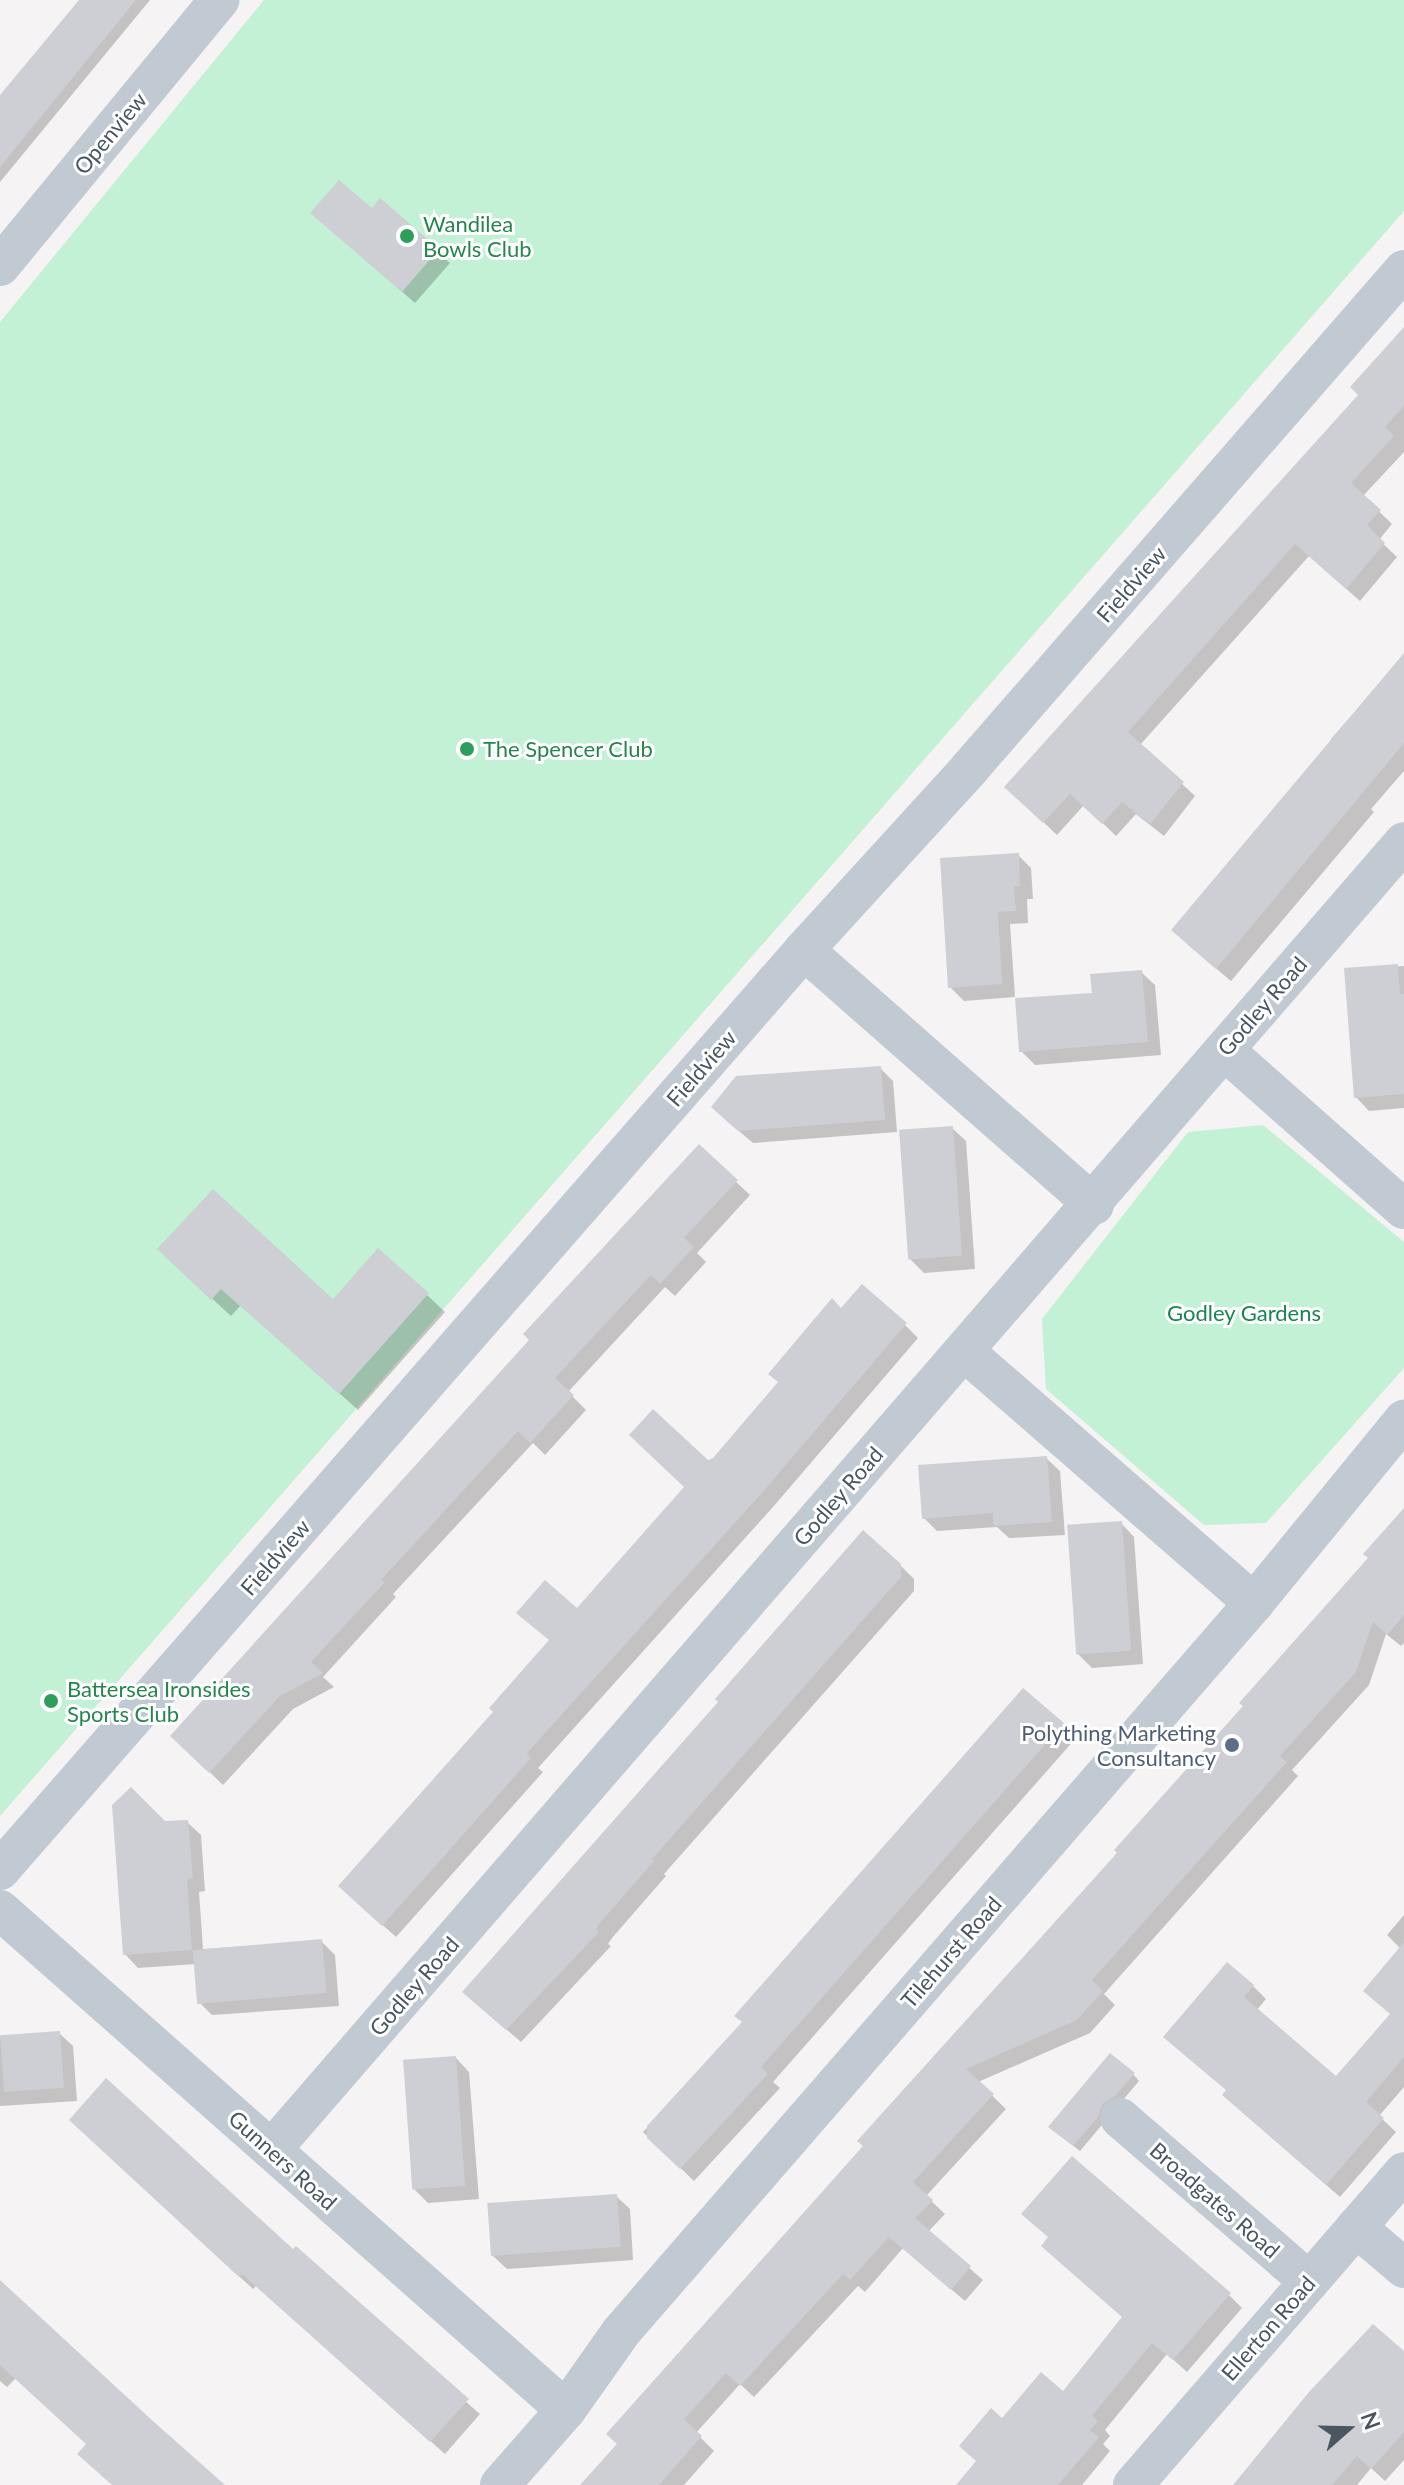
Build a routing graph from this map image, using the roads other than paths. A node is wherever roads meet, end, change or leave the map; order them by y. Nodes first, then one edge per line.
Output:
1 (219, 0) edge
2 (0, 266) edge
3 (1404, 270) edge
4 (1404, 842) edge
5 (804, 950) junction
6 (1224, 1050) junction
7 (1094, 1205) junction
8 (1404, 1209) edge
9 (965, 1352) junction
10 (1404, 1420) edge
11 (1254, 1603) junction
12 (0, 1870) edge
13 (0, 1910) edge
14 (1120, 2118) dead end
15 (272, 2149) junction
16 (1404, 2172) edge
17 (1356, 2227) junction
18 (1404, 2268) edge
19 (1309, 2281) junction
20 (566, 2410) junction
21 (500, 2485) edge
22 (1133, 2485) edge

1 - 2 street, Openview
3 - 5 street, Fieldview
4 - 6 street, Godley Road
5 - 7 street
5 - 12 street, Fieldview
6 - 7 street, Godley Road
6 - 8 street
7 - 9 street, Godley Road
9 - 11 street
9 - 15 street, Godley Road
10 - 11 street, Tilehurst Road
11 - 20 street, Tilehurst Road
13 - 15 street, Gunners Road
14 - 19 street, Broadgates Road
15 - 20 street, Gunners Road
16 - 17 street, Ellerton Road
17 - 18 street
17 - 19 street, Ellerton Road
19 - 22 street, Ellerton Road
20 - 21 street, Tilehurst Road

